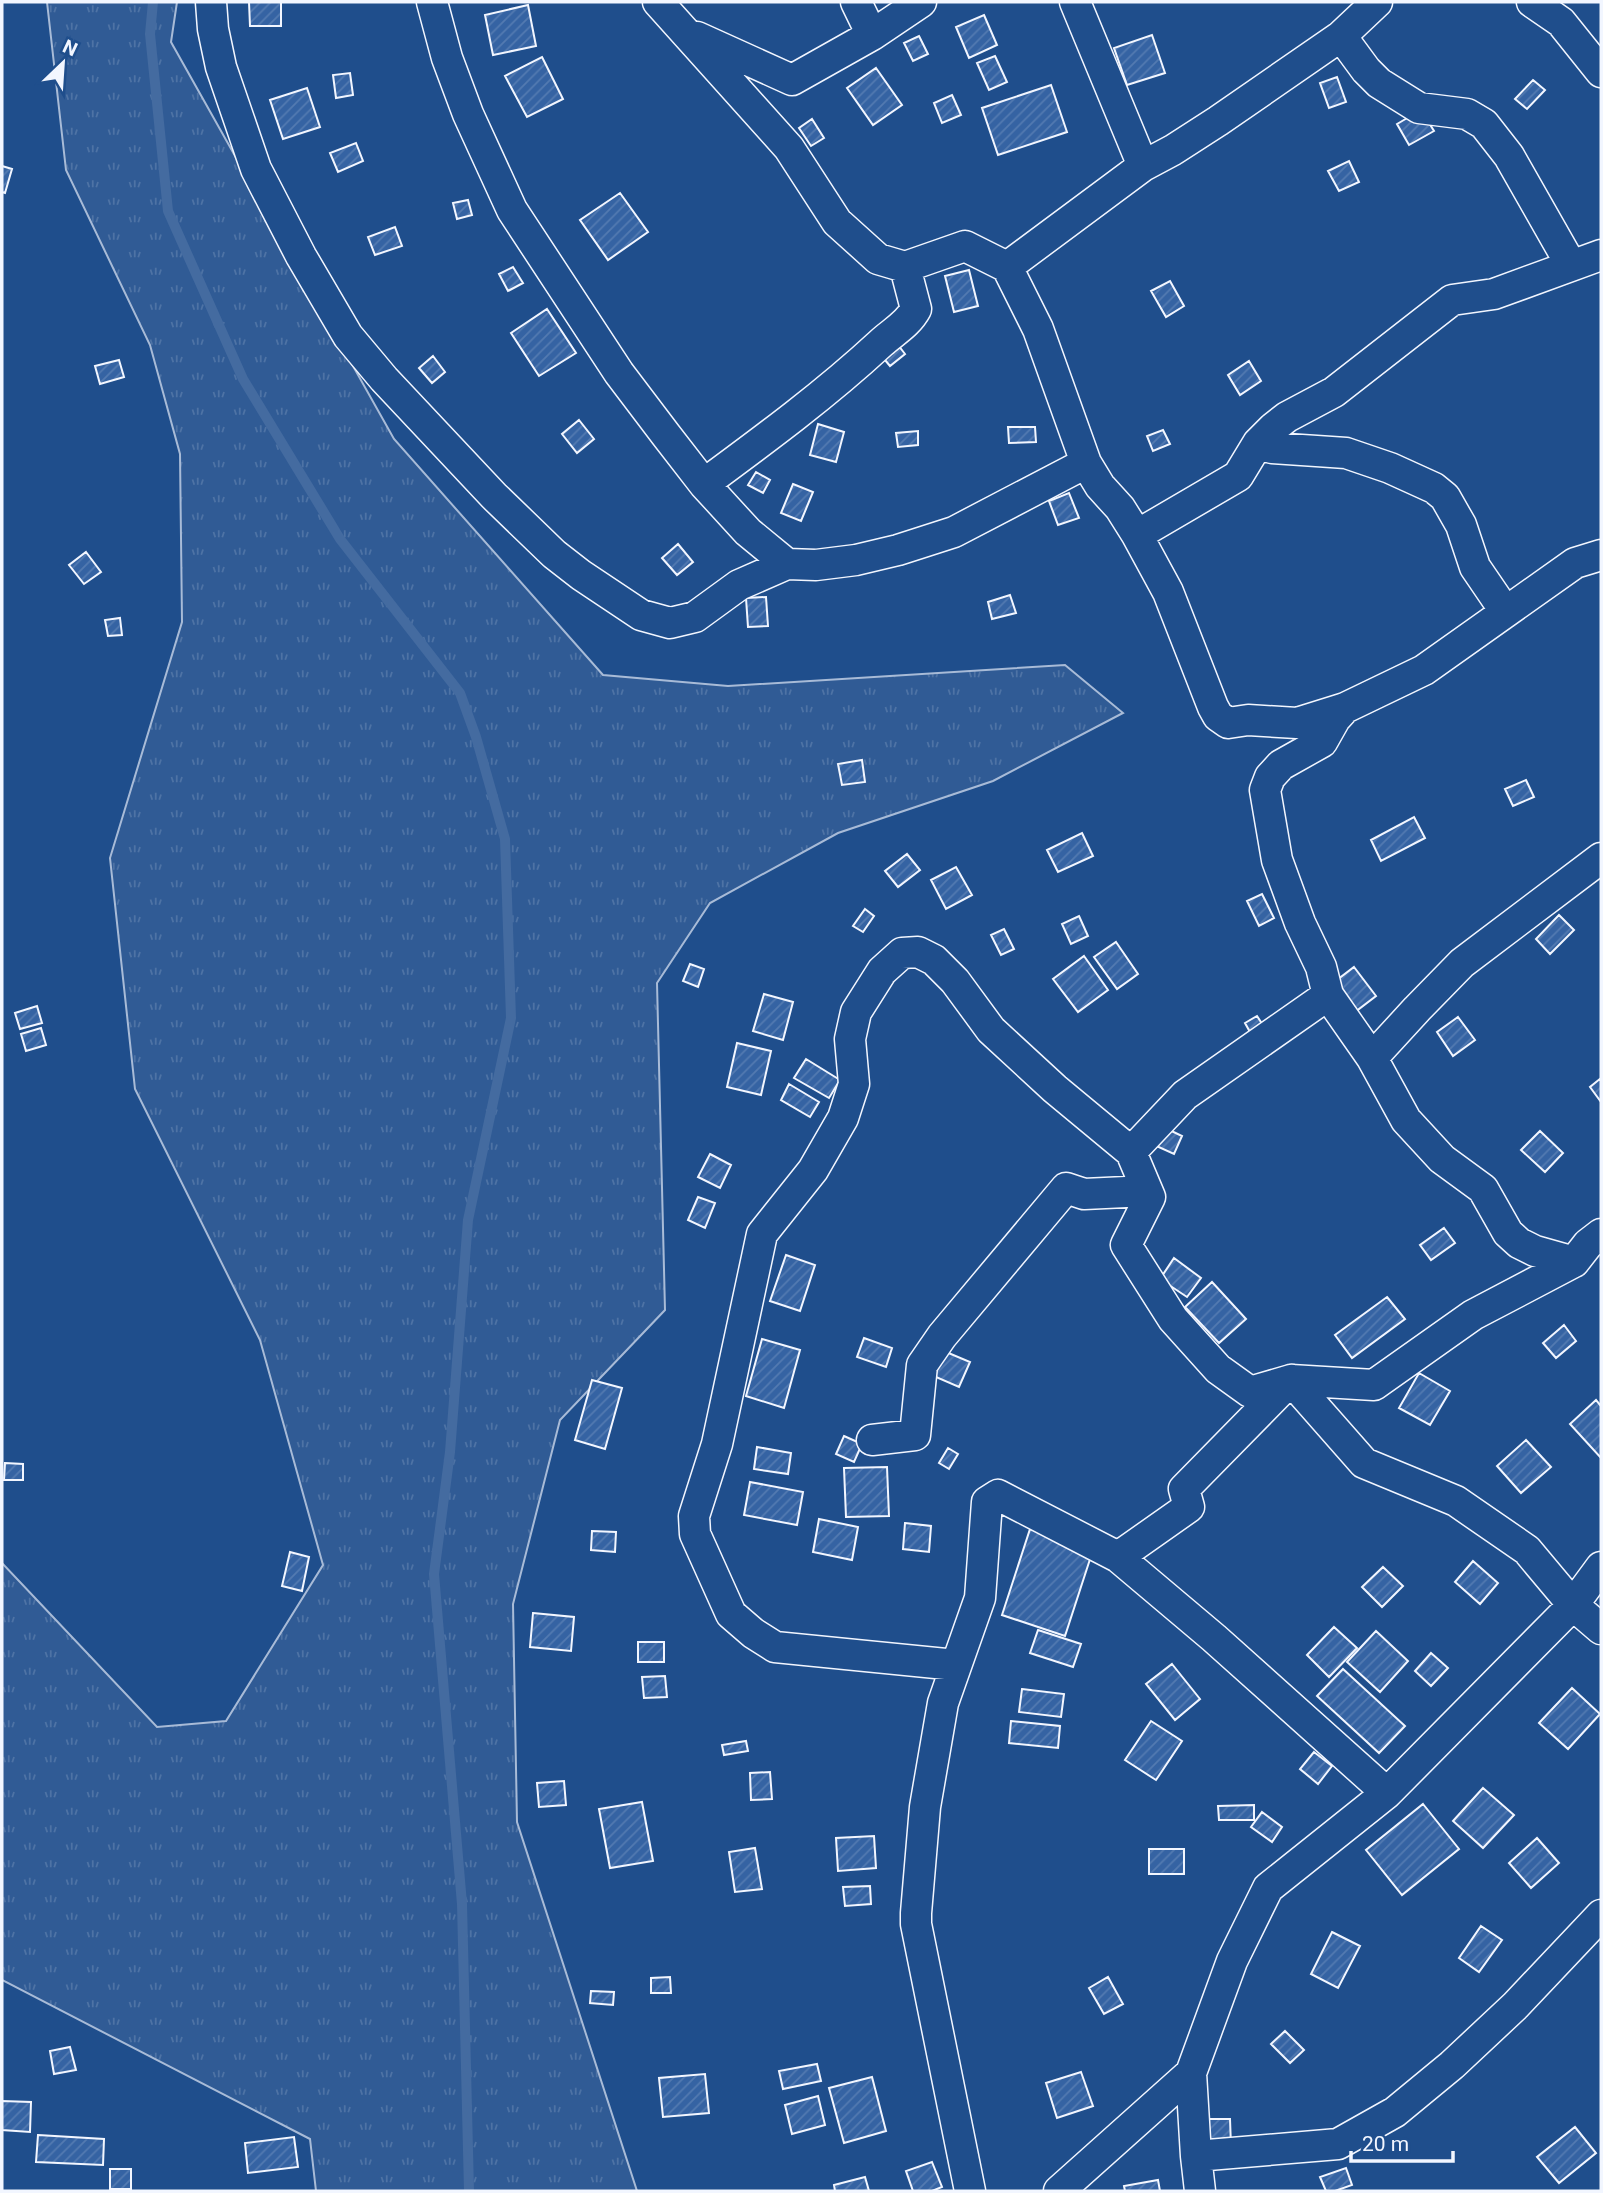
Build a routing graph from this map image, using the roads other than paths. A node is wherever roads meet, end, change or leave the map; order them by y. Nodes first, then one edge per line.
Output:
1 (211, 2) edge
2 (432, 2) edge
3 (658, 2) edge
4 (856, 2) edge
5 (921, 2) edge
6 (1075, 2) edge
7 (1377, 2) edge
8 (1532, 2) edge
9 (686, 32) junction
10 (872, 35) junction
11 (1341, 36) junction
12 (1601, 72) edge
13 (1143, 166) junction
14 (1601, 255) edge
15 (1571, 265) junction
16 (905, 267) junction
17 (1007, 267) junction
18 (1258, 443) junction
19 (1086, 463) junction
20 (704, 484) junction
21 (1137, 535) junction
22 (1601, 555) edge
23 (787, 564) junction
24 (1505, 611) junction
25 (1345, 708) junction
26 (1601, 858) edge
27 (1328, 995) junction
28 (1372, 1058) junction
29 (1131, 1152) junction
30 (1147, 1191) junction
31 (1591, 1250) edge
32 (1291, 1380) junction
33 (873, 1440) dead end
34 (1118, 1557) junction
35 (1601, 1567) edge
36 (1573, 1605) junction
37 (1601, 1629) edge
38 (956, 1665) junction
39 (1387, 1793) junction
40 (1601, 1915) edge
41 (1191, 2073) junction
42 (1196, 2156) junction
43 (970, 2191) edge
44 (1059, 2191) edge
45 (1200, 2191) edge

1 - 23 street
2 - 20 street
3 - 9 street
4 - 10 street
5 - 10 street
6 - 13 street
7 - 11 street
8 - 12 street
9 - 10 street
9 - 16 street
11 - 13 street
11 - 15 street
13 - 17 street
14 - 15 street
15 - 18 street
16 - 17 street
16 - 20 street
17 - 19 street
18 - 21 street
18 - 24 street
19 - 21 street
19 - 23 street
20 - 23 street
21 - 25 street
22 - 24 street
24 - 25 street
25 - 27 street
26 - 28 street
27 - 28 street
27 - 29 street
28 - 31 street
29 - 30 street
29 - 38 street
30 - 32 street
30 - 33 street
31 - 32 street
32 - 34 street
32 - 36 street
34 - 38 street
34 - 39 street
35 - 36 street
36 - 37 street
36 - 39 street
38 - 43 street
39 - 41 street
40 - 42 street
41 - 42 street
41 - 44 street
42 - 45 street

